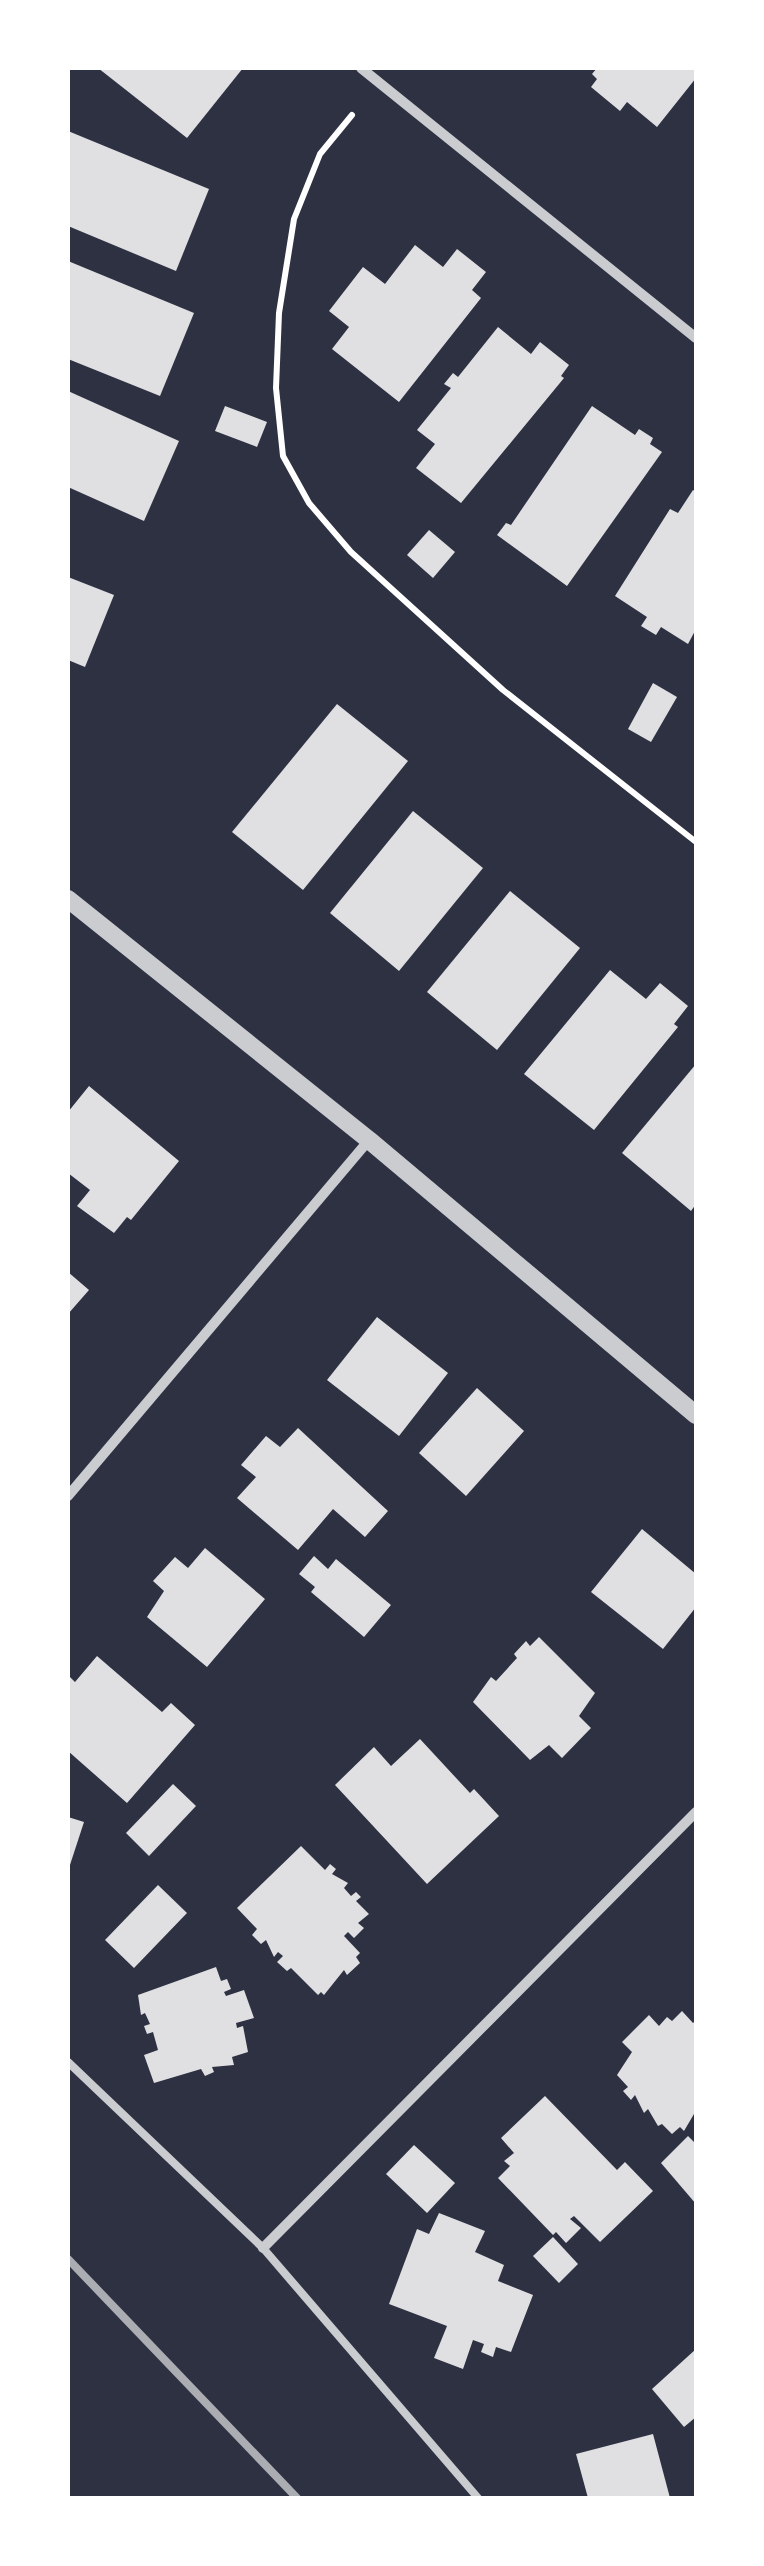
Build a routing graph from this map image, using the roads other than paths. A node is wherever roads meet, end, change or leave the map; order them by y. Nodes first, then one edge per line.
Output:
1 (361, 68) edge
2 (696, 338) edge
3 (68, 899) edge
4 (370, 1140) junction
5 (696, 1415) edge
6 (68, 1496) edge
7 (696, 1812) edge
8 (68, 2062) edge
9 (264, 2248) junction
10 (478, 2498) edge

1 - 2 street
3 - 4 street
4 - 5 street
4 - 6 street
7 - 9 street
8 - 9 lane
9 - 10 lane

